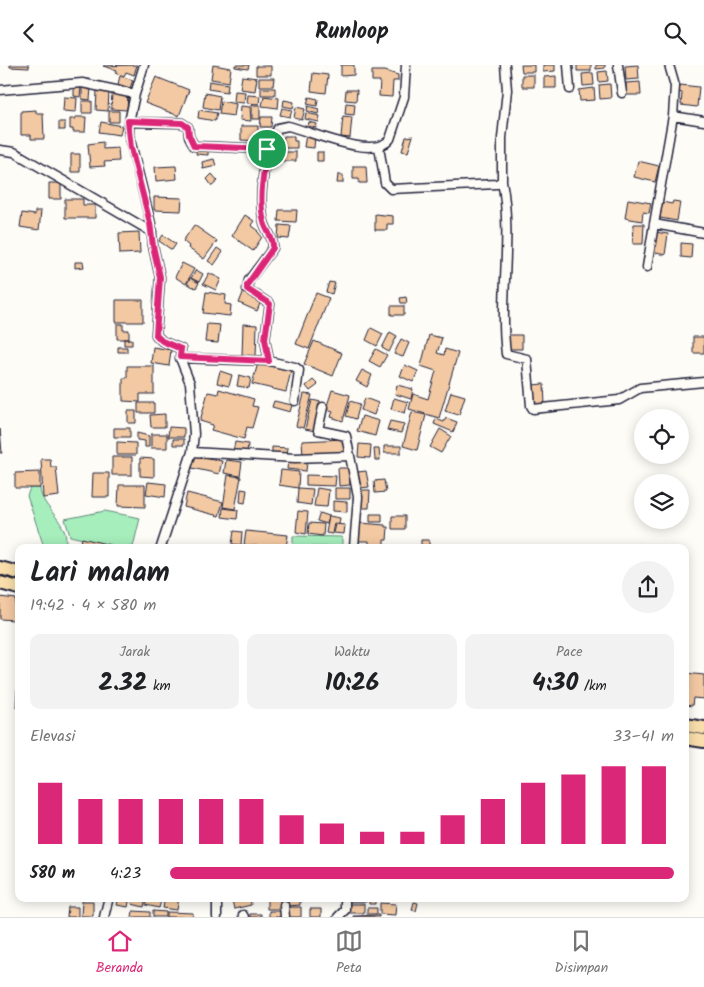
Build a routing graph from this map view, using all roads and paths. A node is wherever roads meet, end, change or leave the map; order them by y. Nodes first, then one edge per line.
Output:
1 (144, 65) edge
2 (406, 65) edge
3 (505, 65) edge
4 (568, 65) edge
5 (618, 65) edge
6 (669, 65) edge
7 (570, 89) dead end
8 (0, 90) edge
9 (622, 93) dead end
10 (134, 94) junction
11 (673, 116) junction
12 (128, 121) junction
13 (704, 121) edge
14 (379, 147) junction
15 (267, 149) junction
16 (0, 150) edge
17 (502, 181) junction
18 (654, 224) junction
19 (152, 232) junction
20 (704, 233) edge
21 (647, 267) dead end
22 (180, 357) junction
23 (269, 361) junction
24 (704, 382) edge
25 (295, 401) dead end
26 (322, 407) dead end
27 (192, 452) junction
28 (350, 456) junction
29 (162, 544) edge
30 (354, 544) edge
31 (0, 568) edge
32 (15, 572) edge
33 (0, 583) edge
34 (15, 586) edge
35 (689, 726) edge
36 (704, 728) edge
37 (689, 739) edge
38 (704, 741) edge
39 (108, 902) edge
40 (218, 902) edge
41 (346, 902) edge
42 (284, 905) dead end
43 (104, 917) edge
44 (217, 917) edge
45 (285, 917) edge
46 (338, 917) edge

1 - 10 street
2 - 14 street
3 - 17 street
4 - 7 street
5 - 9 street
6 - 11 street
8 - 10 street
10 - 12 street
11 - 13 street
11 - 18 street
12 - 15 street
12 - 19 street
14 - 15 street
14 - 17 street
15 - 23 street
16 - 19 street
17 - 24 street
18 - 20 street
18 - 21 street
19 - 22 street
22 - 23 street
22 - 27 street
23 - 25 street
26 - 28 street
27 - 28 street
27 - 29 street
28 - 30 street
31 - 32 highway
33 - 34 highway
35 - 36 highway
37 - 38 highway
39 - 43 street
40 - 44 street
41 - 46 street
42 - 45 street

